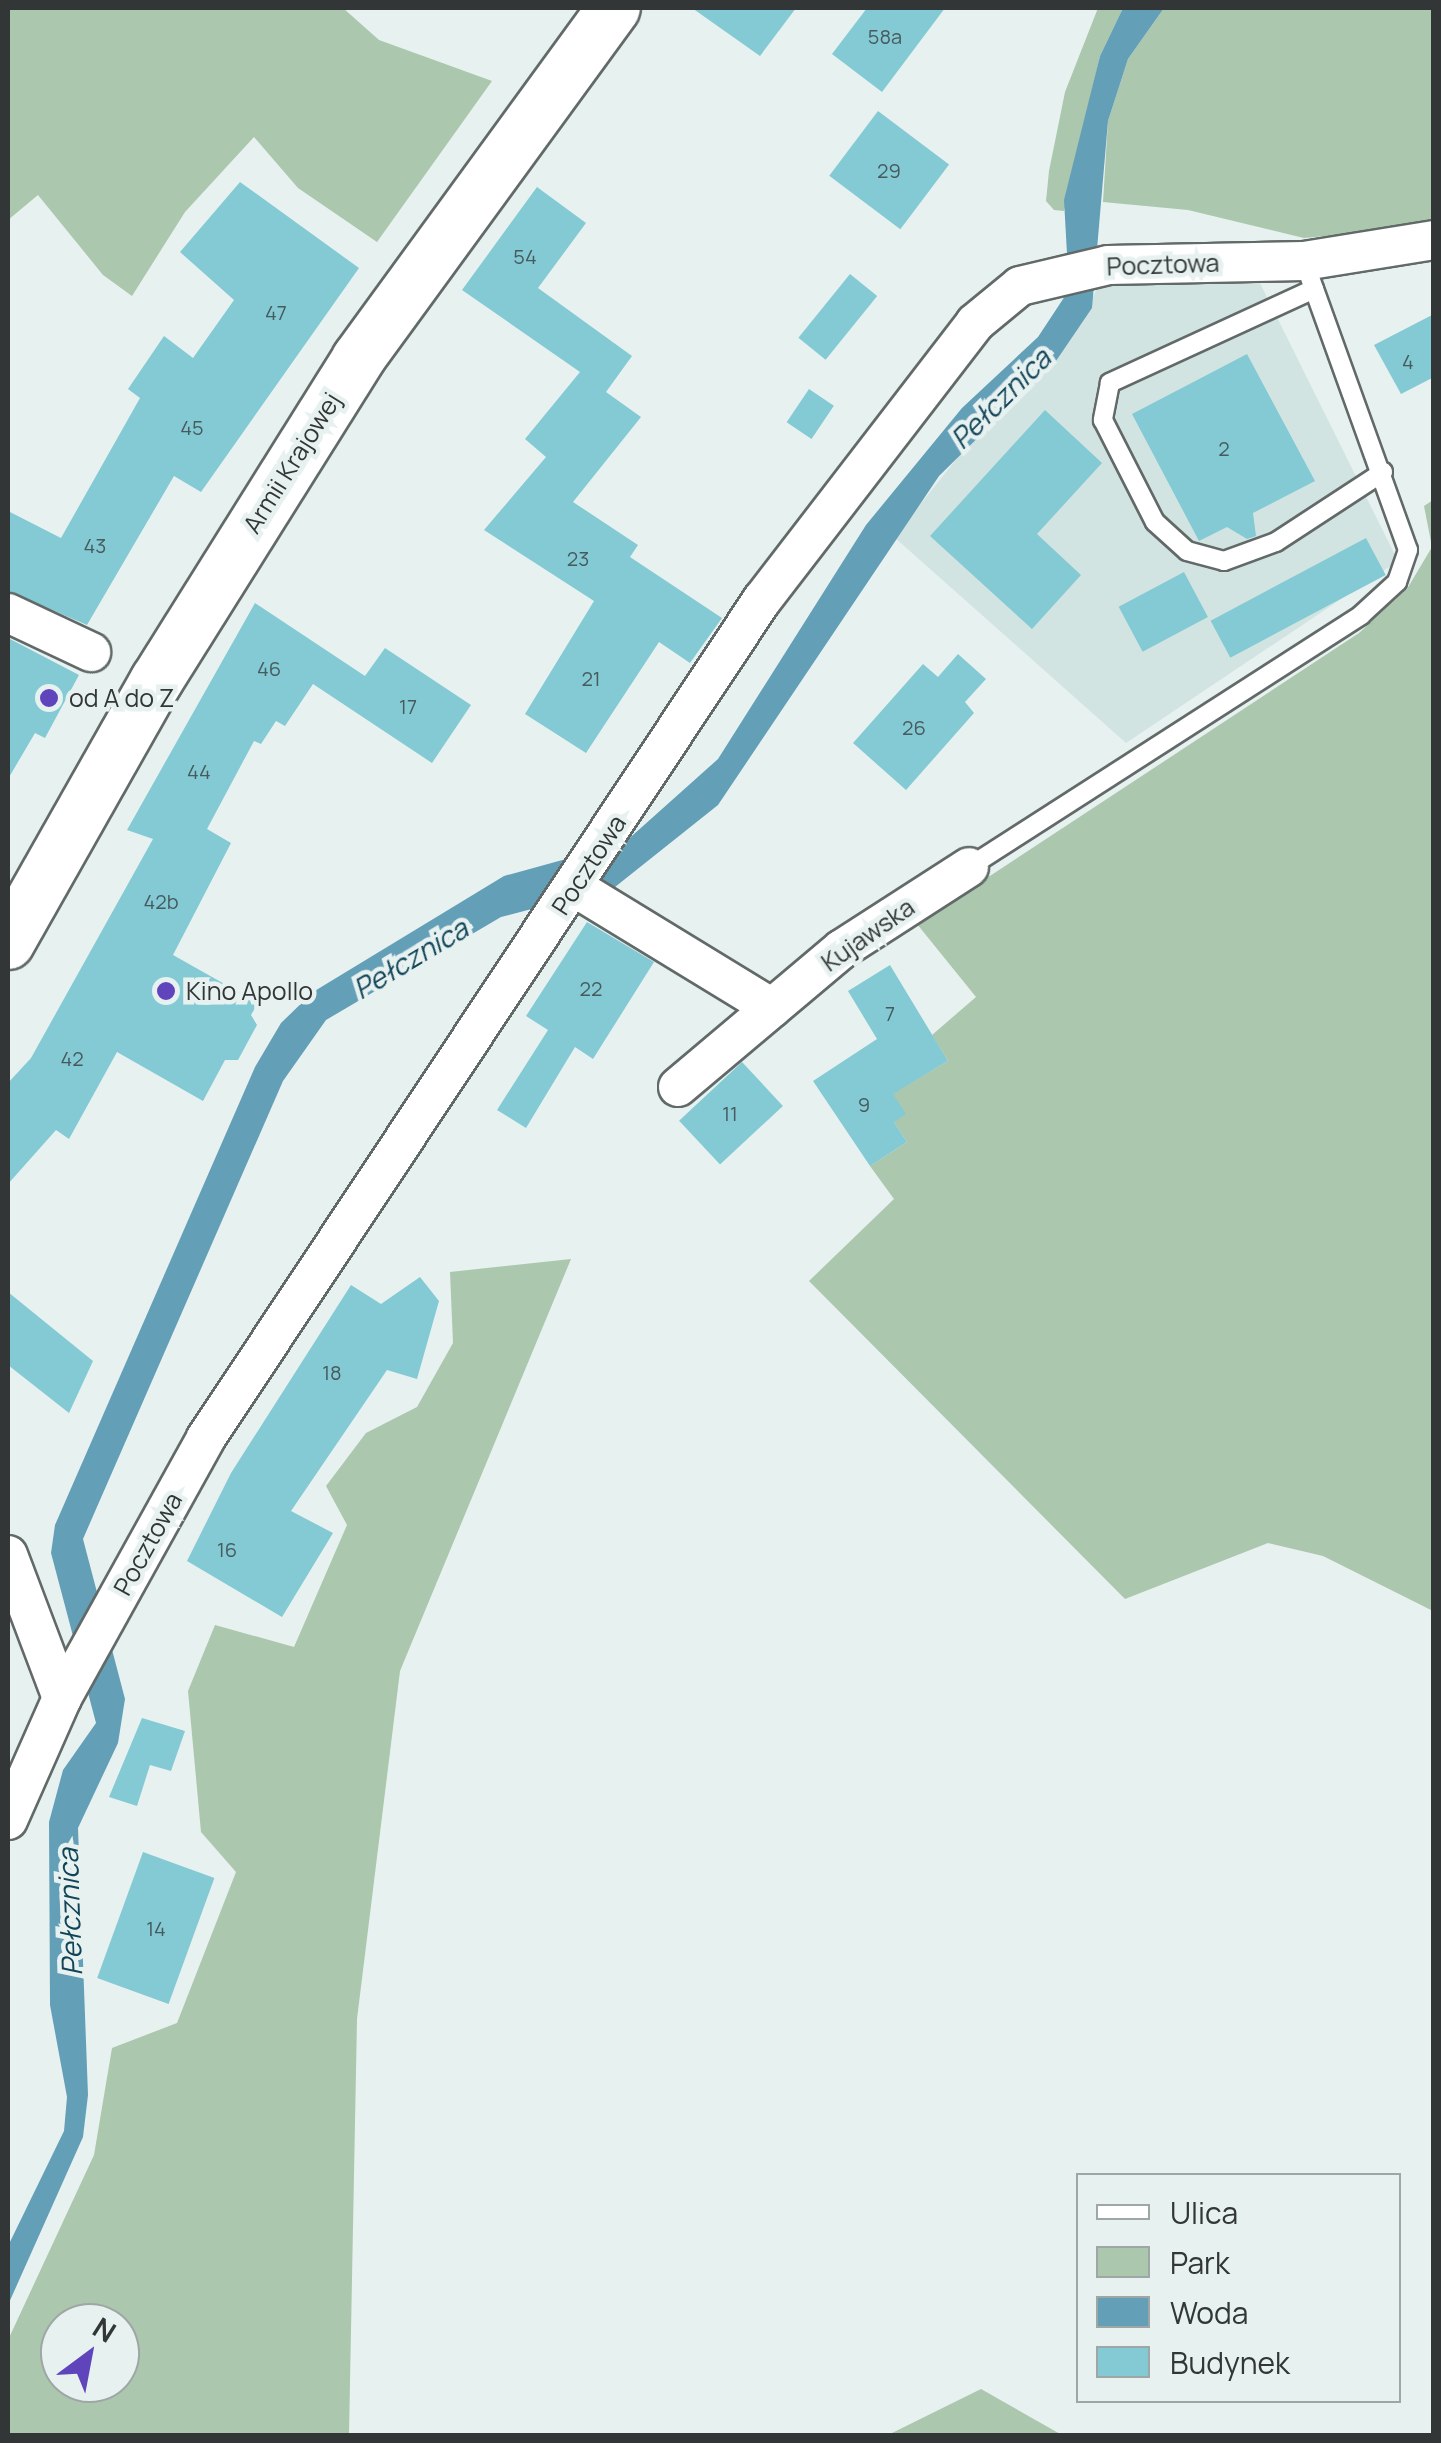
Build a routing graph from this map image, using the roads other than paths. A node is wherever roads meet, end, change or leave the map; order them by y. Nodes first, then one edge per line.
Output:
1 (614, 8) edge
2 (1423, 243) edge
3 (1309, 275) junction
4 (1383, 472) junction
5 (8, 613) edge
6 (91, 652) dead end
7 (969, 866) joint
8 (565, 901) junction
9 (8, 944) edge
10 (772, 1008) junction
11 (678, 1087) dead end
12 (8, 1555) edge
13 (67, 1689) junction
14 (18, 1768) edge
15 (8, 1820) edge

1 - 9 main road, Armii Krajowej
2 - 3 street, Pocztowa
3 - 4 lane
3 - 4 lane
3 - 8 street, Pocztowa
4 - 7 lane
5 - 6 street
7 - 10 street, Kujawska
8 - 10 street
8 - 13 street, Pocztowa
10 - 11 street, Kujawska
12 - 13 street
13 - 14 street, Pocztowa
14 - 15 street, Pocztowa

